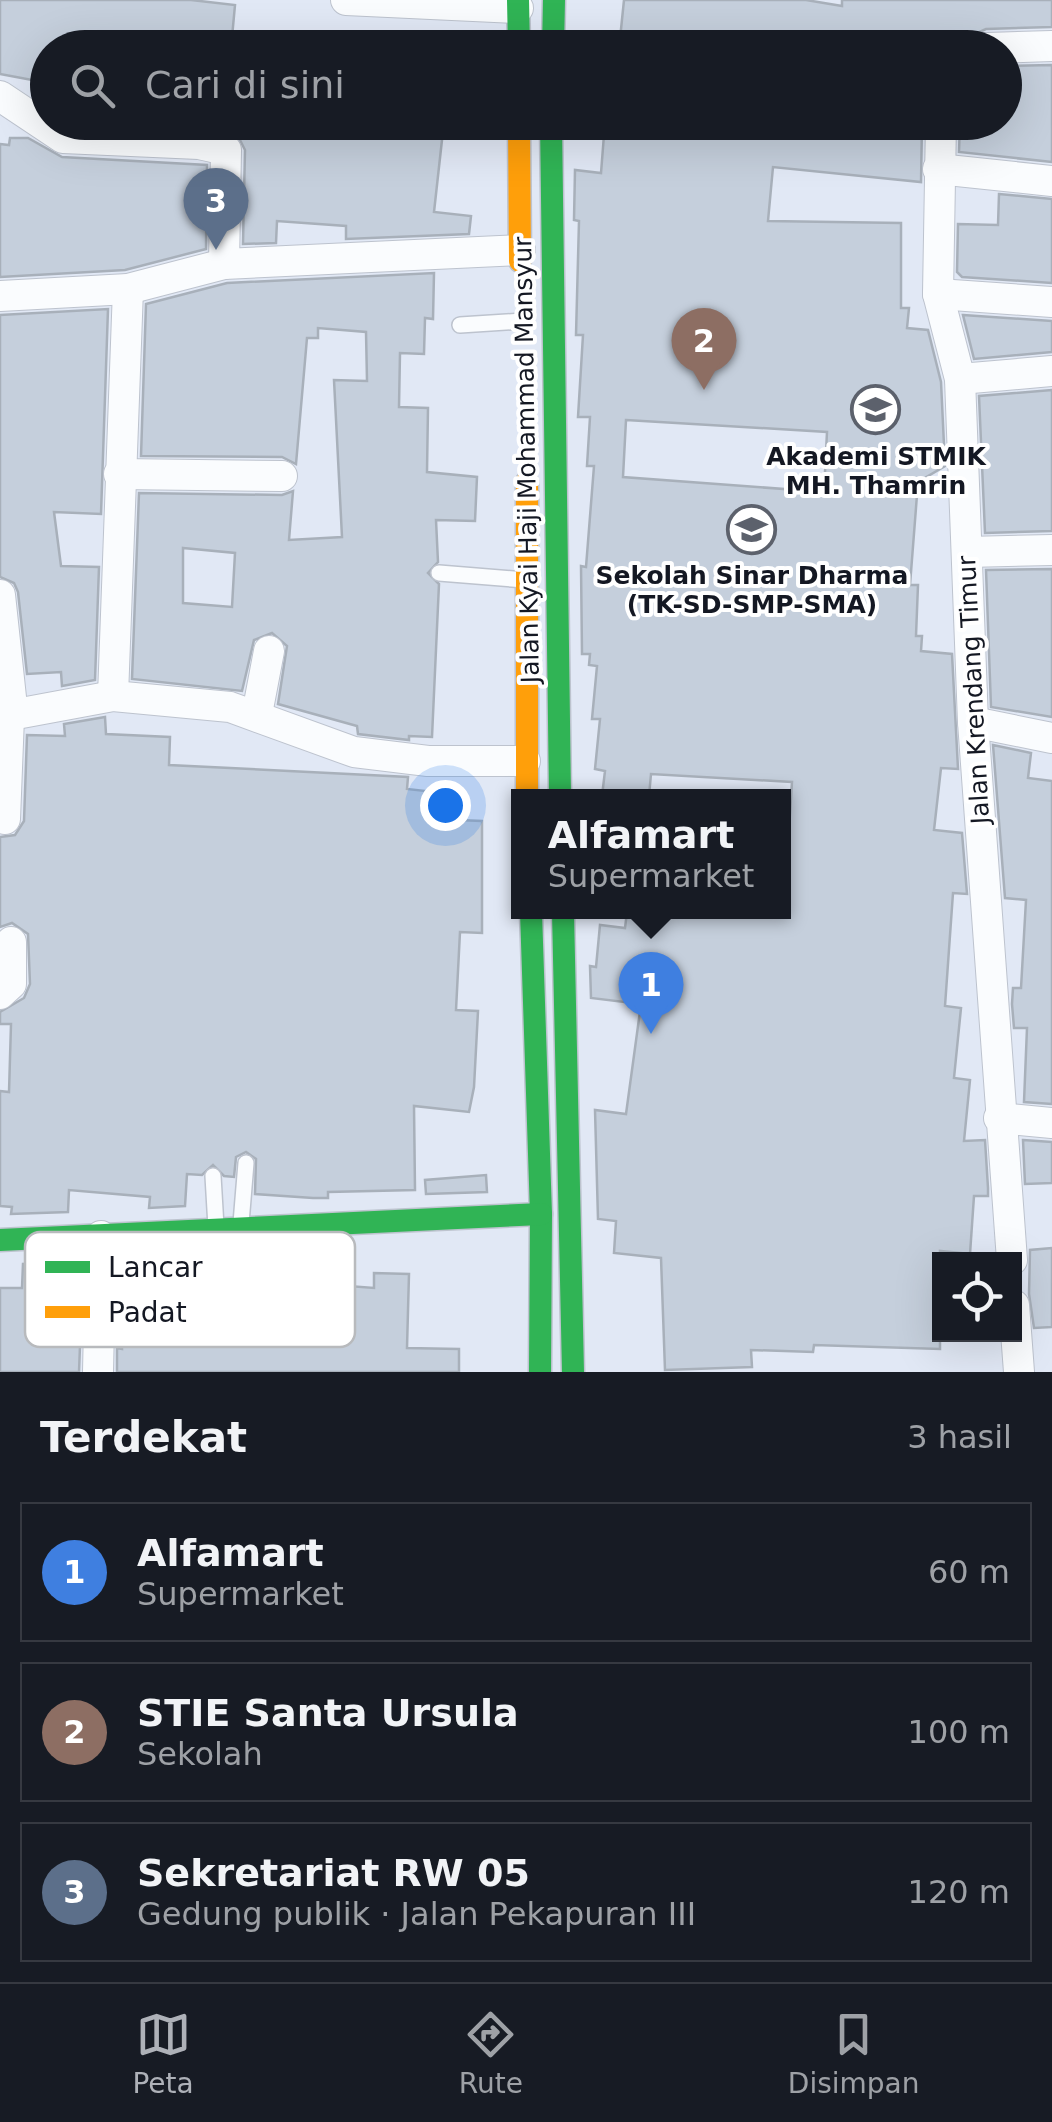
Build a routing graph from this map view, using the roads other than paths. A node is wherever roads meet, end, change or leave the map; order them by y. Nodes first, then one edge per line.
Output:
1 (346, 0) edge
2 (554, 0) edge
3 (518, 4) edge
4 (519, 30) edge
5 (553, 30) edge
6 (1052, 46) edge
7 (1022, 47) edge
8 (0, 96) edge
9 (30, 116) edge
10 (108, 140) edge
11 (519, 140) edge
12 (551, 140) edge
13 (940, 140) edge
14 (938, 169) junction
15 (1052, 181) edge
16 (520, 250) junction
17 (224, 264) junction
18 (128, 290) junction
19 (938, 294) junction
20 (0, 296) edge
21 (1052, 302) edge
22 (522, 312) joint
23 (460, 325) dead end
24 (1052, 371) edge
25 (960, 379) junction
26 (526, 451) dead end
27 (119, 474) junction
28 (282, 476) dead end
29 (1052, 550) edge
30 (967, 552) junction
31 (439, 573) dead end
32 (527, 580) junction
33 (0, 595) edge
34 (269, 651) dead end
35 (526, 677) junction
36 (558, 677) junction
37 (113, 696) junction
38 (256, 714) junction
39 (7, 717) edge
40 (973, 722) junction
41 (1052, 738) edge
42 (526, 761) junction
43 (558, 764) junction
44 (527, 789) edge
45 (560, 789) edge
46 (4, 819) dead end
47 (531, 919) edge
48 (563, 919) edge
49 (11, 942) dead end
50 (565, 956) junction
51 (532, 957) junction
52 (0, 994) edge
53 (999, 1118) junction
54 (1052, 1124) edge
55 (246, 1163) dead end
56 (213, 1176) dead end
57 (574, 1212) junction
58 (542, 1214) junction
59 (228, 1230) junction
60 (186, 1232) edge
61 (25, 1239) edge
62 (0, 1240) edge
63 (1011, 1252) edge
64 (1017, 1342) edge
65 (99, 1347) edge
66 (98, 1372) edge
67 (540, 1372) edge
68 (573, 1372) edge
69 (1019, 1372) edge

1 - 3 street
2 - 5 main road
3 - 4 main road
6 - 7 street
8 - 9 street
10 - 17 street
11 - 16 main road, Jalan Kyai Haji Mohammad Mansyur
12 - 36 main road, Jalan Kyai Haji Mohammad Mansyur
13 - 14 street, Jalan Krendang Timur
14 - 15 street
14 - 19 street, Jalan Krendang Timur
16 - 17 street
16 - 22 main road, Jalan Kyai Haji Mohammad Mansyur
17 - 18 street
18 - 20 street
18 - 27 street
19 - 21 street
19 - 25 street, Jalan Krendang Timur
22 - 23 lane
24 - 25 street
25 - 30 street, Jalan Krendang Timur
26 - 32 main road, Jalan Kyai Haji Mohammad Mansyur
27 - 28 street
27 - 37 street
29 - 30 street
30 - 40 street, Jalan Krendang Timur
31 - 32 lane
32 - 35 main road, Jalan Kyai Haji Mohammad Mansyur
33 - 39 street
34 - 38 street
35 - 36 main road
35 - 42 main road, Jalan Kyai Haji Mohammad Mansyur
36 - 43 main road, Jalan Kyai Haji Mohammad Mansyur
37 - 38 street
37 - 39 street
38 - 42 street
39 - 46 street
40 - 41 street
40 - 53 street, Jalan Krendang Timur
42 - 43 main road
42 - 44 main road, Jalan Kyai Haji Mohammad Mansyur
43 - 45 main road, Jalan Kyai Haji Mohammad Mansyur
47 - 51 main road
48 - 50 main road
49 - 52 street
50 - 51 main road
50 - 57 main road
51 - 58 main road
53 - 54 street
53 - 63 street, Jalan Krendang Timur
55 - 59 lane
56 - 59 lane
57 - 58 street
57 - 68 main road
58 - 59 main road
58 - 67 main road
59 - 60 main road
61 - 62 main road
64 - 69 street
65 - 66 street

